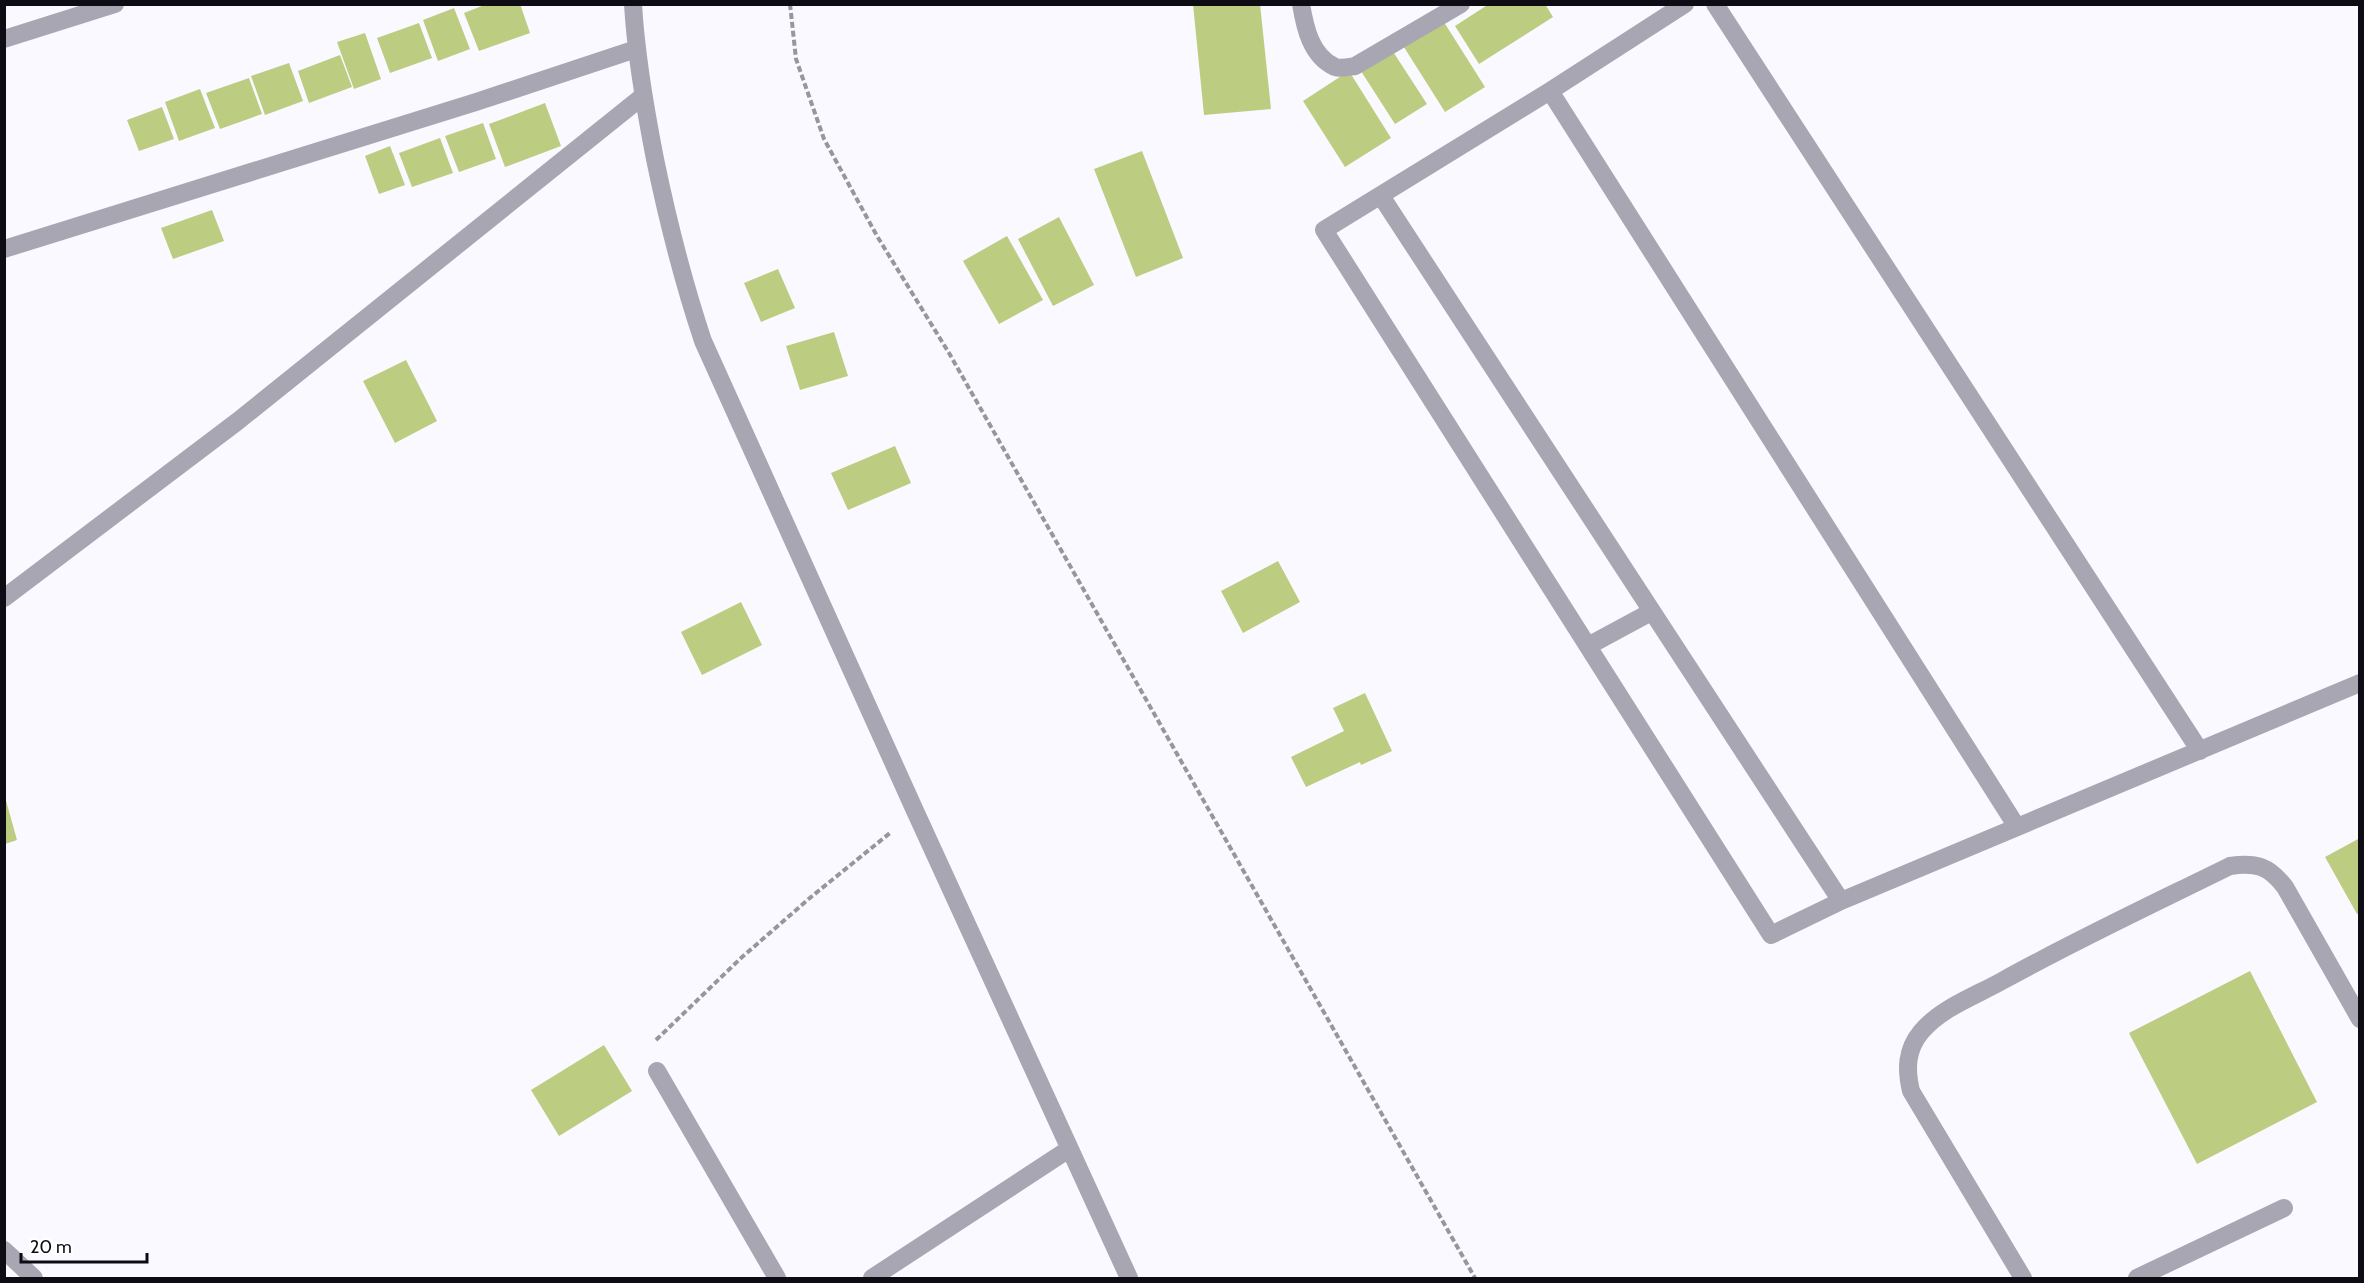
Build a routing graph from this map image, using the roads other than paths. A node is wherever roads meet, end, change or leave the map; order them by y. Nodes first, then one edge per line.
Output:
1 (115, 4) edge
2 (633, 4) edge
3 (1301, 4) edge
4 (1461, 4) edge
5 (1685, 4) edge
6 (1714, 4) edge
7 (4, 39) edge
8 (636, 49) junction
9 (1551, 91) junction
10 (643, 96) junction
11 (1381, 196) junction
12 (4, 249) edge
13 (4, 598) edge
14 (1651, 612) junction
15 (1588, 646) junction
16 (2360, 683) edge
17 (2200, 751) junction
18 (2017, 827) junction
19 (1841, 901) junction
20 (2360, 1019) edge
21 (657, 1071) road end
22 (1069, 1149) junction
23 (2284, 1208) dead end
24 (4, 1250) edge
25 (34, 1278) edge
26 (777, 1278) edge
27 (872, 1278) edge
28 (1129, 1278) edge
29 (2023, 1278) edge
30 (2137, 1278) edge

1 - 7 street
2 - 8 street
3 - 4 street
5 - 9 street
6 - 17 street
8 - 10 street
8 - 12 street
9 - 11 street
9 - 18 street
10 - 13 street
10 - 22 street
11 - 14 street
11 - 15 street
14 - 15 street
14 - 19 street
15 - 19 street
16 - 17 street
17 - 18 street
18 - 19 street
20 - 29 street
21 - 26 street
22 - 27 street
22 - 28 street
23 - 30 street
24 - 25 street

